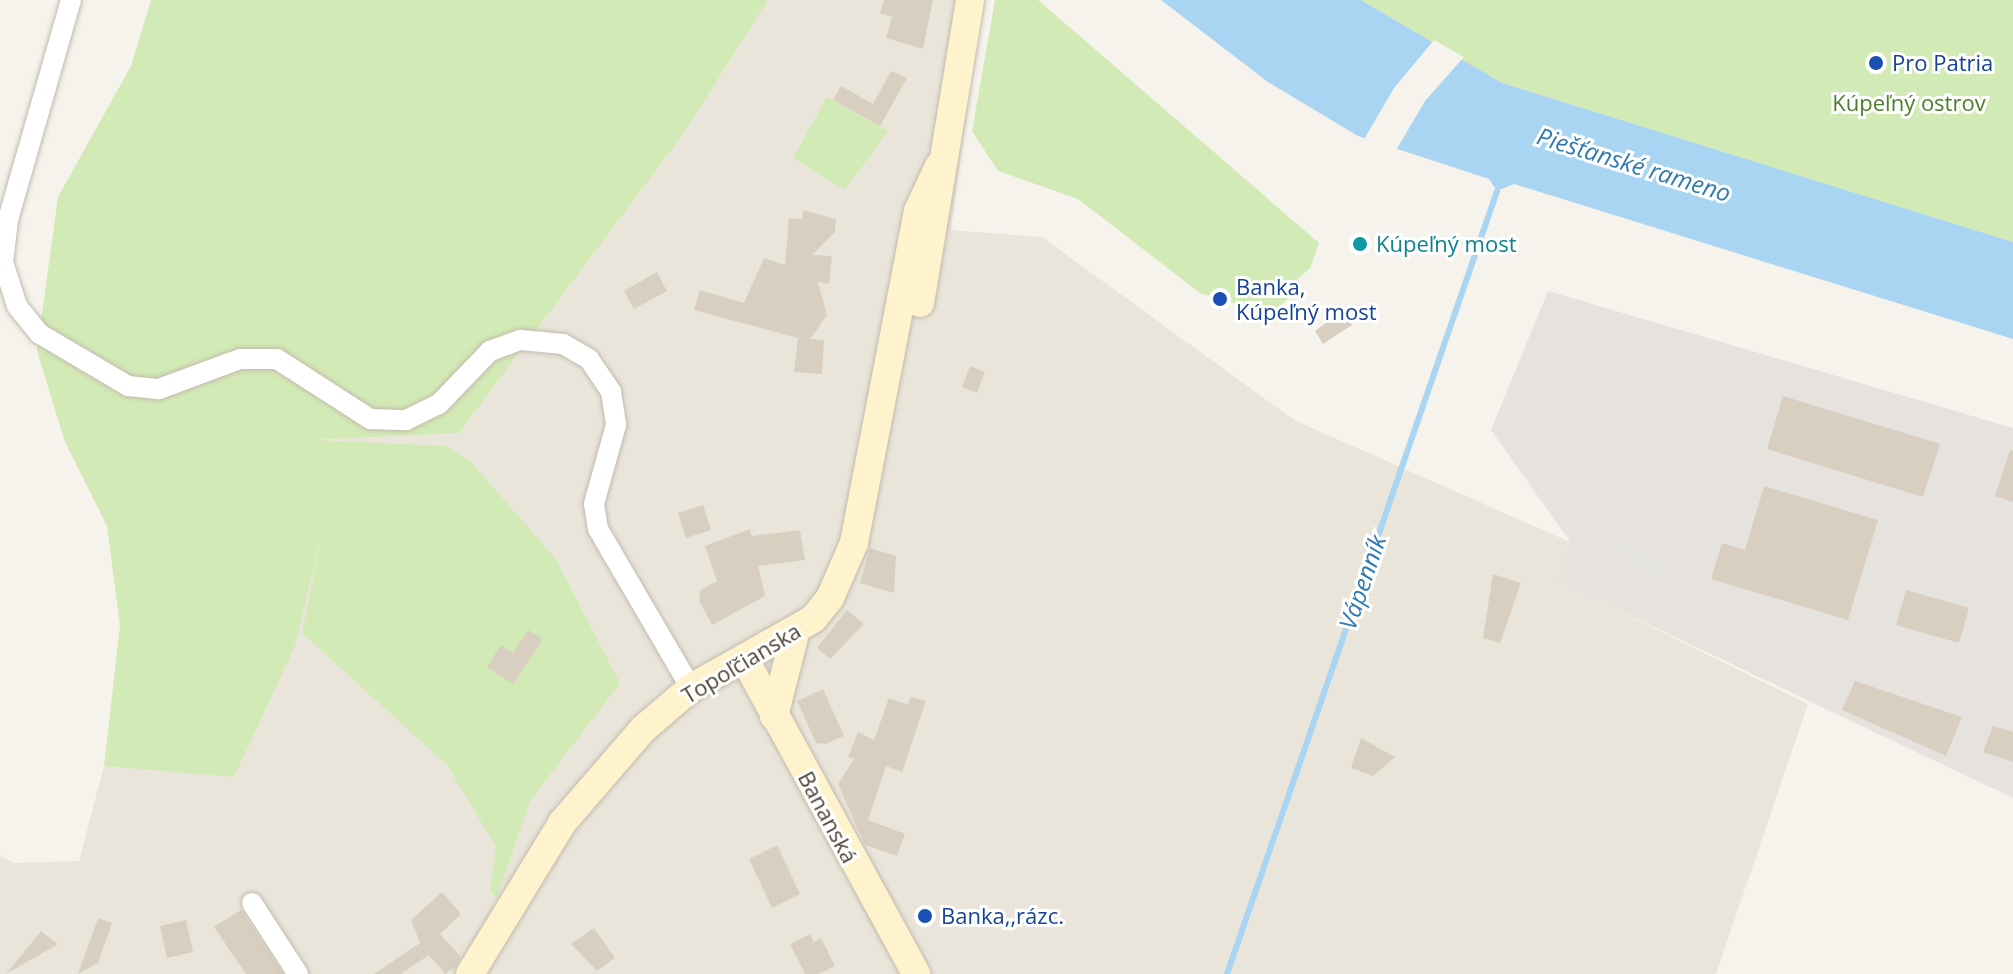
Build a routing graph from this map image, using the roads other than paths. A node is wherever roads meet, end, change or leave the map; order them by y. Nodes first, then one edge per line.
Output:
1 (71, 0) edge
2 (970, 0) edge
3 (796, 630) junction
4 (744, 658) junction
5 (691, 688) junction
6 (774, 716) junction
7 (252, 903) dead end
8 (298, 974) edge
9 (470, 974) edge
10 (916, 974) edge

1 - 5 street
2 - 3 main road, Topoľčianska
3 - 4 main road, Topoľčianska
3 - 6 main road
4 - 5 main road, Topoľčianska
4 - 6 main road, Bananská
5 - 9 main road, Topoľčianska
6 - 10 main road, Bananská
7 - 8 street

